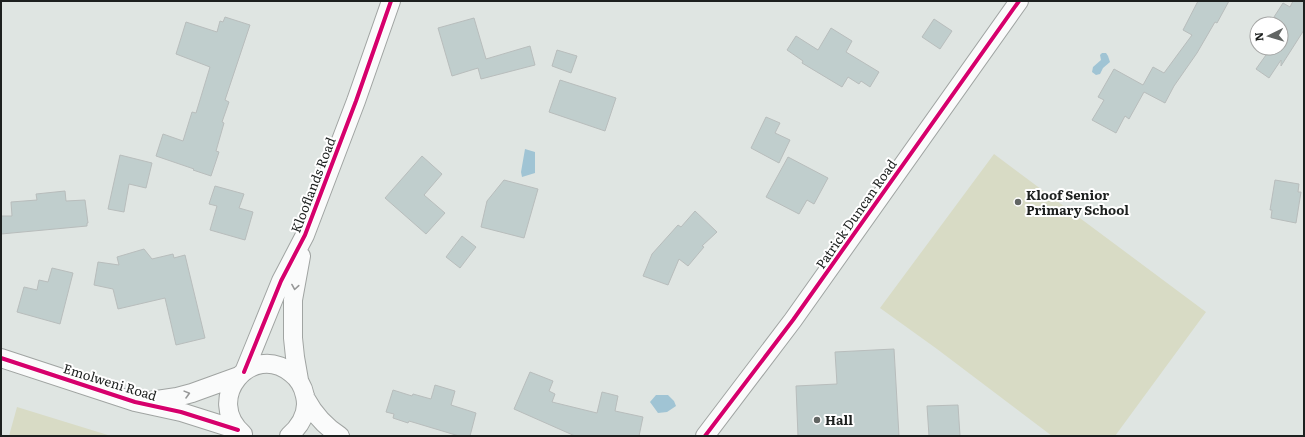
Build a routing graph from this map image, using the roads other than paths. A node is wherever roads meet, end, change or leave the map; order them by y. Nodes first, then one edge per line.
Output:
1 (391, 1) edge
2 (1019, 1) edge
3 (305, 235) junction
4 (1, 358) edge
5 (241, 374) junction
6 (299, 380) junction
7 (306, 399) junction
8 (135, 402) junction
9 (241, 433) edge
10 (289, 436) edge
11 (340, 436) edge
12 (705, 436) edge

1 - 3 street, Klooflands Road
2 - 12 street, Patrick Duncan Road
3 - 5 street, Klooflands Road
3 -> 6 street, Klooflands Road
4 - 8 street, Emolweni Road
5 - 6 street, Emolweni Road
8 -> 5 street, Emolweni Road
5 - 9 street, Klooflands Road
6 - 7 street, Klooflands Road
7 - 10 street
7 - 11 street
8 - 9 street, Emolweni Road

